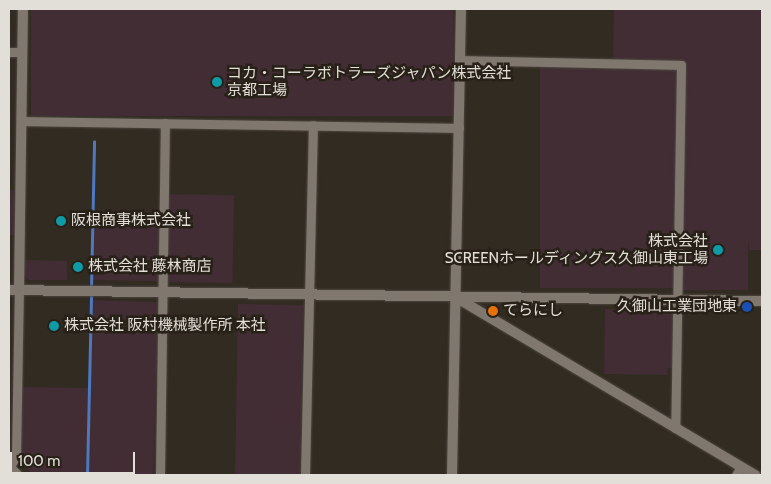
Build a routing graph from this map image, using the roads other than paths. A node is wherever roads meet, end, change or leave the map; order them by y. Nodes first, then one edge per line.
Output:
1 (23, 9) edge
2 (461, 9) edge
3 (9, 52) edge
4 (22, 52) junction
5 (460, 60) junction
6 (21, 121) junction
7 (165, 123) junction
8 (313, 125) junction
9 (459, 128) junction
10 (14, 291) edge
11 (162, 293) junction
12 (309, 296) junction
13 (457, 298) junction
14 (679, 299) junction
15 (762, 301) edge
16 (675, 428) junction
17 (9, 466) edge
18 (739, 471) edge
19 (455, 474) edge
20 (18, 475) edge
21 (160, 475) edge
22 (305, 475) edge
23 (755, 475) edge

1 - 4 street
2 - 5 street
3 - 4 street
4 - 6 street
5 - 9 street
5 - 14 street
6 - 7 street
6 - 10 street
7 - 8 street
7 - 11 street
8 - 9 street
8 - 12 street
9 - 13 street
10 - 11 street
10 - 17 street
11 - 12 street
11 - 21 street
12 - 13 street
12 - 22 street
13 - 14 street
13 - 16 street
13 - 19 street
14 - 15 street
14 - 16 street
16 - 18 street
17 - 20 street
18 - 23 street

